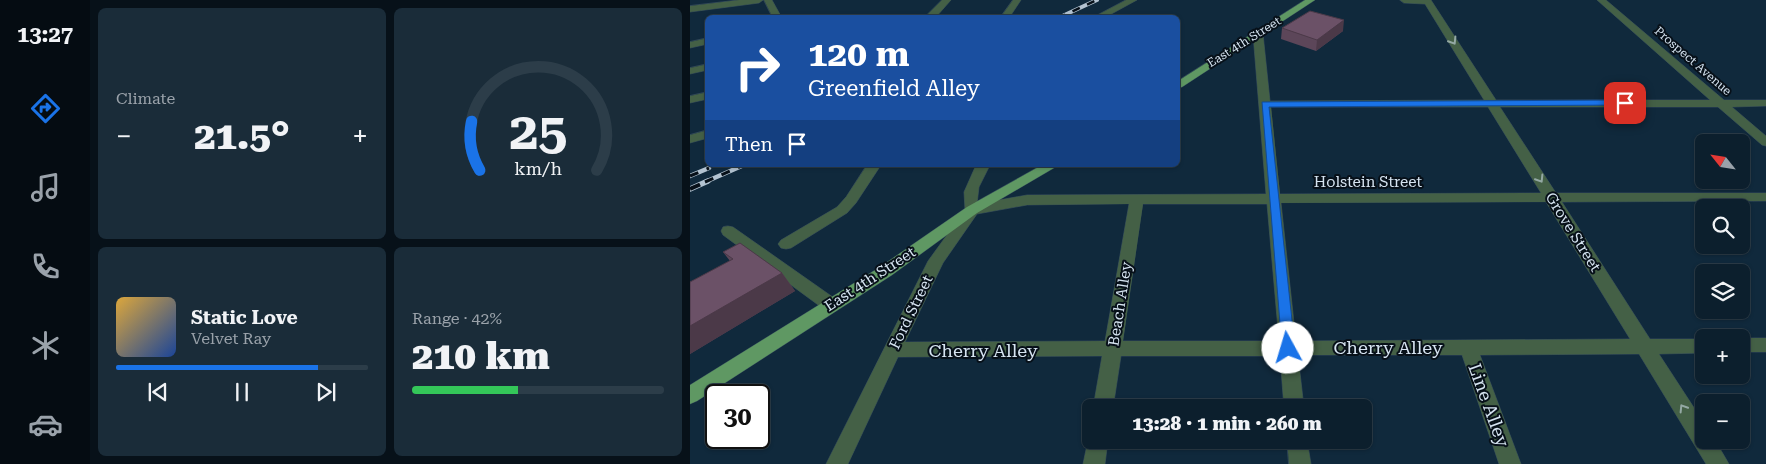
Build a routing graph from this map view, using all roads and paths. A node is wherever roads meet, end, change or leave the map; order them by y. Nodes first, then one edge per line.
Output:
1 (759, 0) edge
2 (768, 0) edge
3 (947, 0) edge
4 (1017, 0) edge
5 (1133, 0) edge
6 (1311, 0) edge
7 (1404, 0) edge
8 (1427, 0) edge
9 (1601, 0) edge
10 (690, 9) edge
11 (776, 15) edge
12 (933, 15) edge
13 (1006, 15) edge
14 (1102, 15) edge
15 (1258, 34) junction
16 (705, 42) edge
17 (690, 45) edge
18 (705, 68) edge
19 (690, 71) edge
20 (1180, 84) edge
21 (705, 97) edge
22 (690, 100) edge
23 (1492, 103) junction
24 (1720, 103) junction
25 (1766, 103) edge
26 (1265, 104) junction
27 (705, 135) edge
28 (690, 139) edge
29 (1766, 142) edge
30 (873, 167) edge
31 (982, 167) edge
32 (1048, 167) edge
33 (1766, 197) edge
34 (1552, 198) junction
35 (1274, 199) junction
36 (1138, 200) junction
37 (972, 210) junction
38 (728, 231) dead end
39 (786, 244) dead end
40 (831, 305) junction
41 (1750, 345) edge
42 (1766, 345) edge
43 (1644, 346) junction
44 (1695, 346) edge
45 (1468, 347) junction
46 (1288, 348) junction
47 (1113, 349) junction
48 (892, 350) junction
49 (690, 395) edge
50 (1105, 399) edge
51 (1293, 399) edge
52 (1096, 449) edge
53 (1298, 449) edge
54 (837, 464) edge
55 (1094, 464) edge
56 (1300, 464) edge
57 (1510, 464) edge
58 (1718, 464) edge

1 - 10 street
2 - 11 street
3 - 12 street
4 - 13 street
5 - 14 street
6 - 15 main road, East 4th Street
7 - 8 street
8 -> 23 street, Grove Street
9 - 24 street, Prospect Avenue
15 - 20 main road, East 4th Street
15 - 26 street
16 - 17 street
18 - 19 street
21 - 22 street
23 - 24 street
23 - 26 street
23 -> 34 street, Grove Street
24 - 25 street
24 - 29 street, Prospect Avenue
26 - 35 street
27 - 28 street
30 - 39 street
31 - 37 street
32 - 37 main road, East 4th Street
33 - 34 street, Holstein Street
34 - 35 street, Holstein Street
34 - 43 street, Grove Street
35 - 36 street, Holstein Street
35 - 46 street
36 - 37 street, Holstein Street
36 - 47 street, Beach Alley
37 - 40 main road, East 4th Street
37 - 48 street, Ford Street
38 - 40 street
40 - 49 main road, East 4th Street
41 - 42 street
43 - 44 street, Cherry Alley
43 - 45 street, Cherry Alley
58 -> 43 street, Grove Street
45 - 46 street, Cherry Alley
45 - 57 street, Line Alley
46 - 47 street, Cherry Alley
46 - 51 street
47 - 48 street, Cherry Alley
47 - 50 street, Beach Alley
48 - 54 street, Ford Street
52 - 55 street
53 - 56 street

